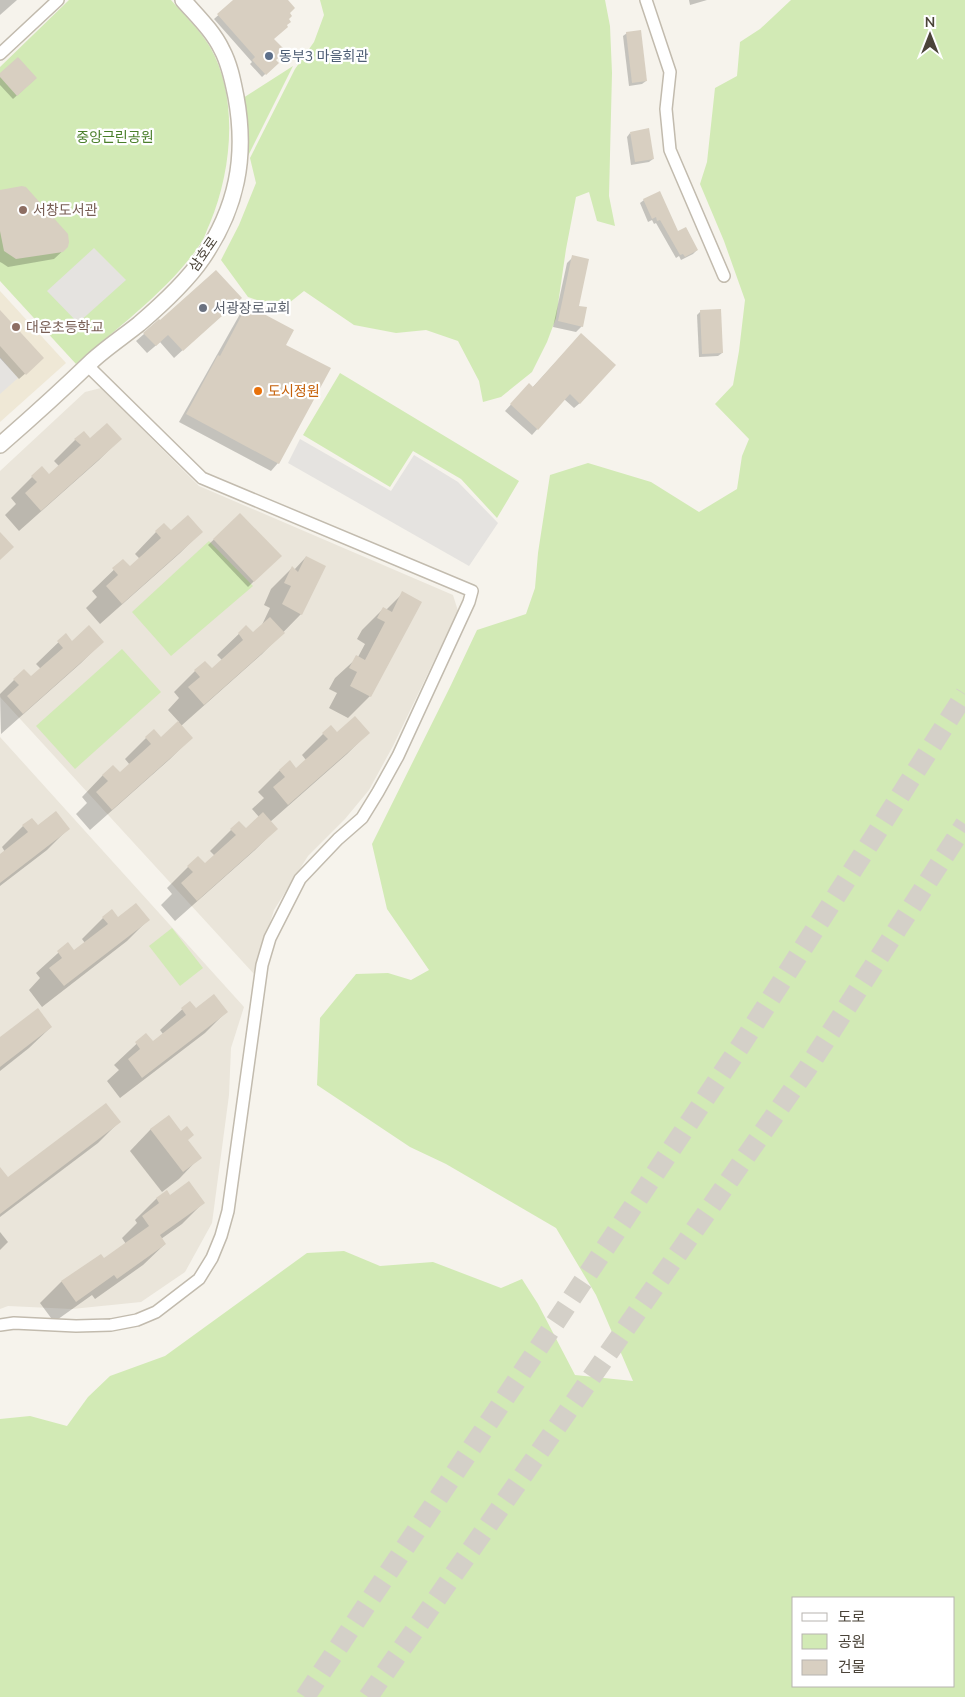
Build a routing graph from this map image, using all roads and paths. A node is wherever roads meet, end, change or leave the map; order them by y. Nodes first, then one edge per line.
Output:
1 (183, 0) edge
2 (646, 0) edge
3 (55, 1) edge
4 (0, 54) edge
5 (724, 276) dead end
6 (88, 366) junction
7 (0, 446) edge
8 (0, 1325) edge

1 - 6 street, 삼호로
2 - 5 street
3 - 4 street
6 - 7 street, 삼호로
6 - 8 street

